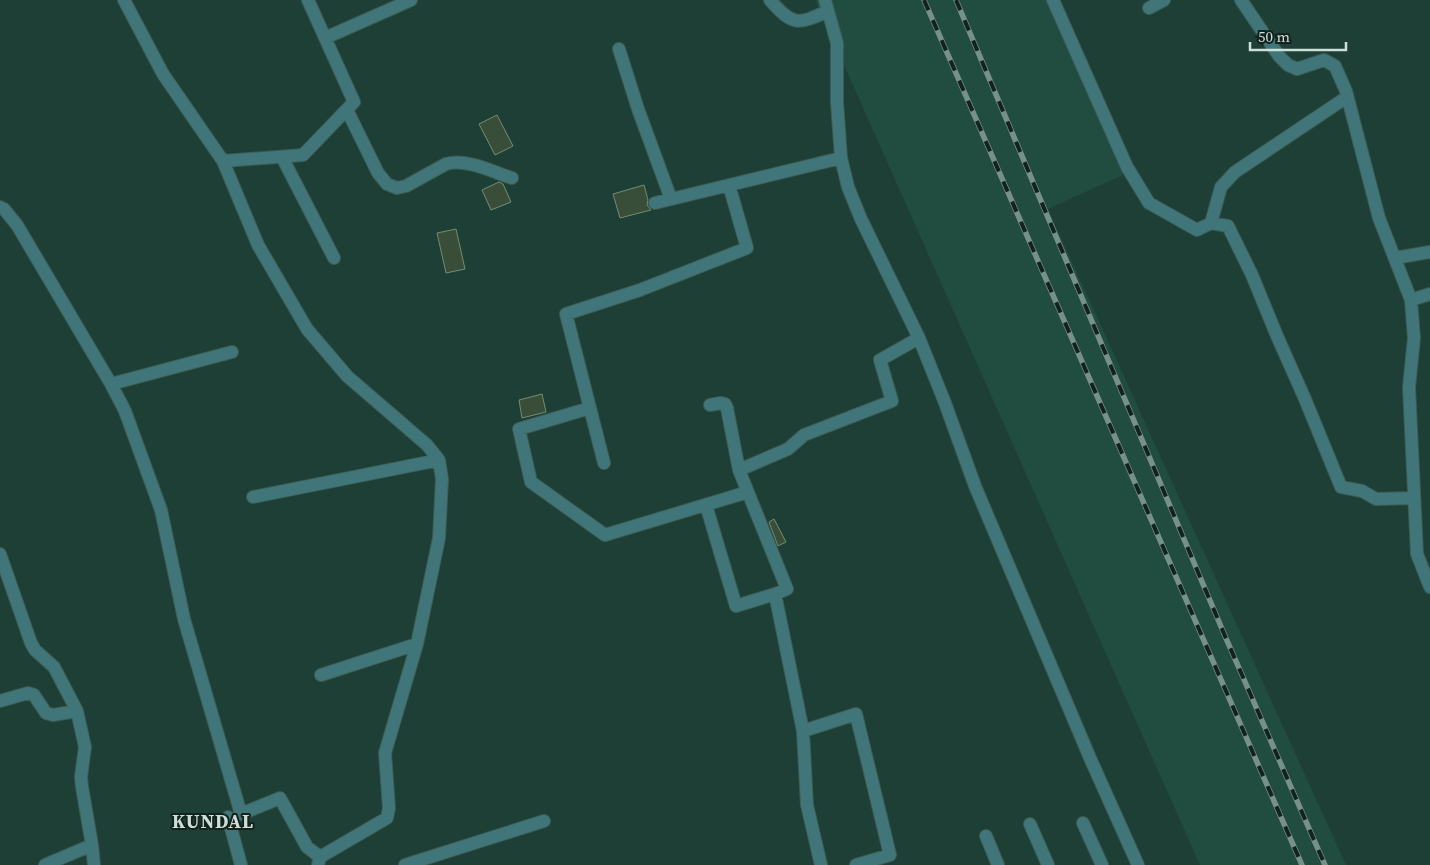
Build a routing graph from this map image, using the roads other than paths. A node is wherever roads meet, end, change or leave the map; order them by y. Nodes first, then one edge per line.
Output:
1 (124, 0) edge
2 (308, 0) edge
3 (412, 0) edge
4 (770, 0) edge
5 (1053, 0) edge
6 (1164, 0) edge
7 (1241, 0) edge
8 (827, 6) edge
9 (1149, 8) dead end
10 (325, 38) junction
11 (619, 50) dead end
12 (1347, 97) junction
13 (347, 110) junction
14 (282, 157) junction
15 (841, 158) junction
16 (223, 161) junction
17 (512, 178) dead end
18 (729, 185) junction
19 (670, 199) junction
20 (655, 203) dead end
21 (0, 207) edge
22 (1211, 223) junction
23 (1430, 252) edge
24 (334, 258) dead end
25 (1395, 258) junction
26 (1430, 294) edge
27 (1412, 300) junction
28 (919, 338) junction
29 (232, 352) dead end
30 (111, 384) junction
31 (710, 405) dead end
32 (590, 408) junction
33 (439, 460) junction
34 (604, 463) dead end
35 (738, 470) junction
36 (748, 492) junction
37 (253, 497) dead end
38 (1414, 498) junction
39 (706, 505) junction
40 (0, 554) edge
41 (1430, 588) edge
42 (775, 594) junction
43 (417, 644) junction
44 (321, 675) dead end
45 (0, 701) edge
46 (77, 711) junction
47 (803, 731) junction
48 (228, 817) dead end
49 (544, 821) dead end
50 (1083, 823) dead end
51 (1030, 824) dead end
52 (986, 836) dead end
53 (92, 845) junction
54 (319, 861) edge
55 (45, 865) edge
56 (94, 865) edge
57 (241, 865) edge
58 (404, 865) edge
59 (821, 865) edge
60 (856, 865) edge
61 (998, 865) edge
62 (1048, 865) edge
63 (1102, 865) edge
64 (1138, 865) edge

1 - 16 street
2 - 10 street
3 - 10 street
4 - 8 street
5 - 22 street
6 - 9 street
7 - 12 street
8 - 15 street
10 - 13 street
11 - 19 street
12 - 22 street
12 - 25 street
13 - 14 street
13 - 17 street
14 - 16 street
14 - 24 street
15 - 18 street
15 - 28 street
16 - 33 street
18 - 19 street
18 - 32 street
19 - 20 street
21 - 30 street
22 - 38 street
23 - 25 street
25 - 27 street
26 - 27 street
27 - 38 street
28 - 35 street
28 - 64 street
29 - 30 street
30 - 54 street
31 - 35 street
32 - 34 street
32 - 39 street
33 - 37 street
33 - 43 street
35 - 36 street
36 - 39 street
36 - 42 street
38 - 41 street
39 - 42 street
40 - 46 street
42 - 47 street
43 - 44 street
43 - 54 street
45 - 46 street
46 - 53 street
47 - 59 street
47 - 60 street
48 - 57 street
49 - 58 street
50 - 63 street
51 - 62 street
52 - 61 street
53 - 55 street
53 - 56 street

